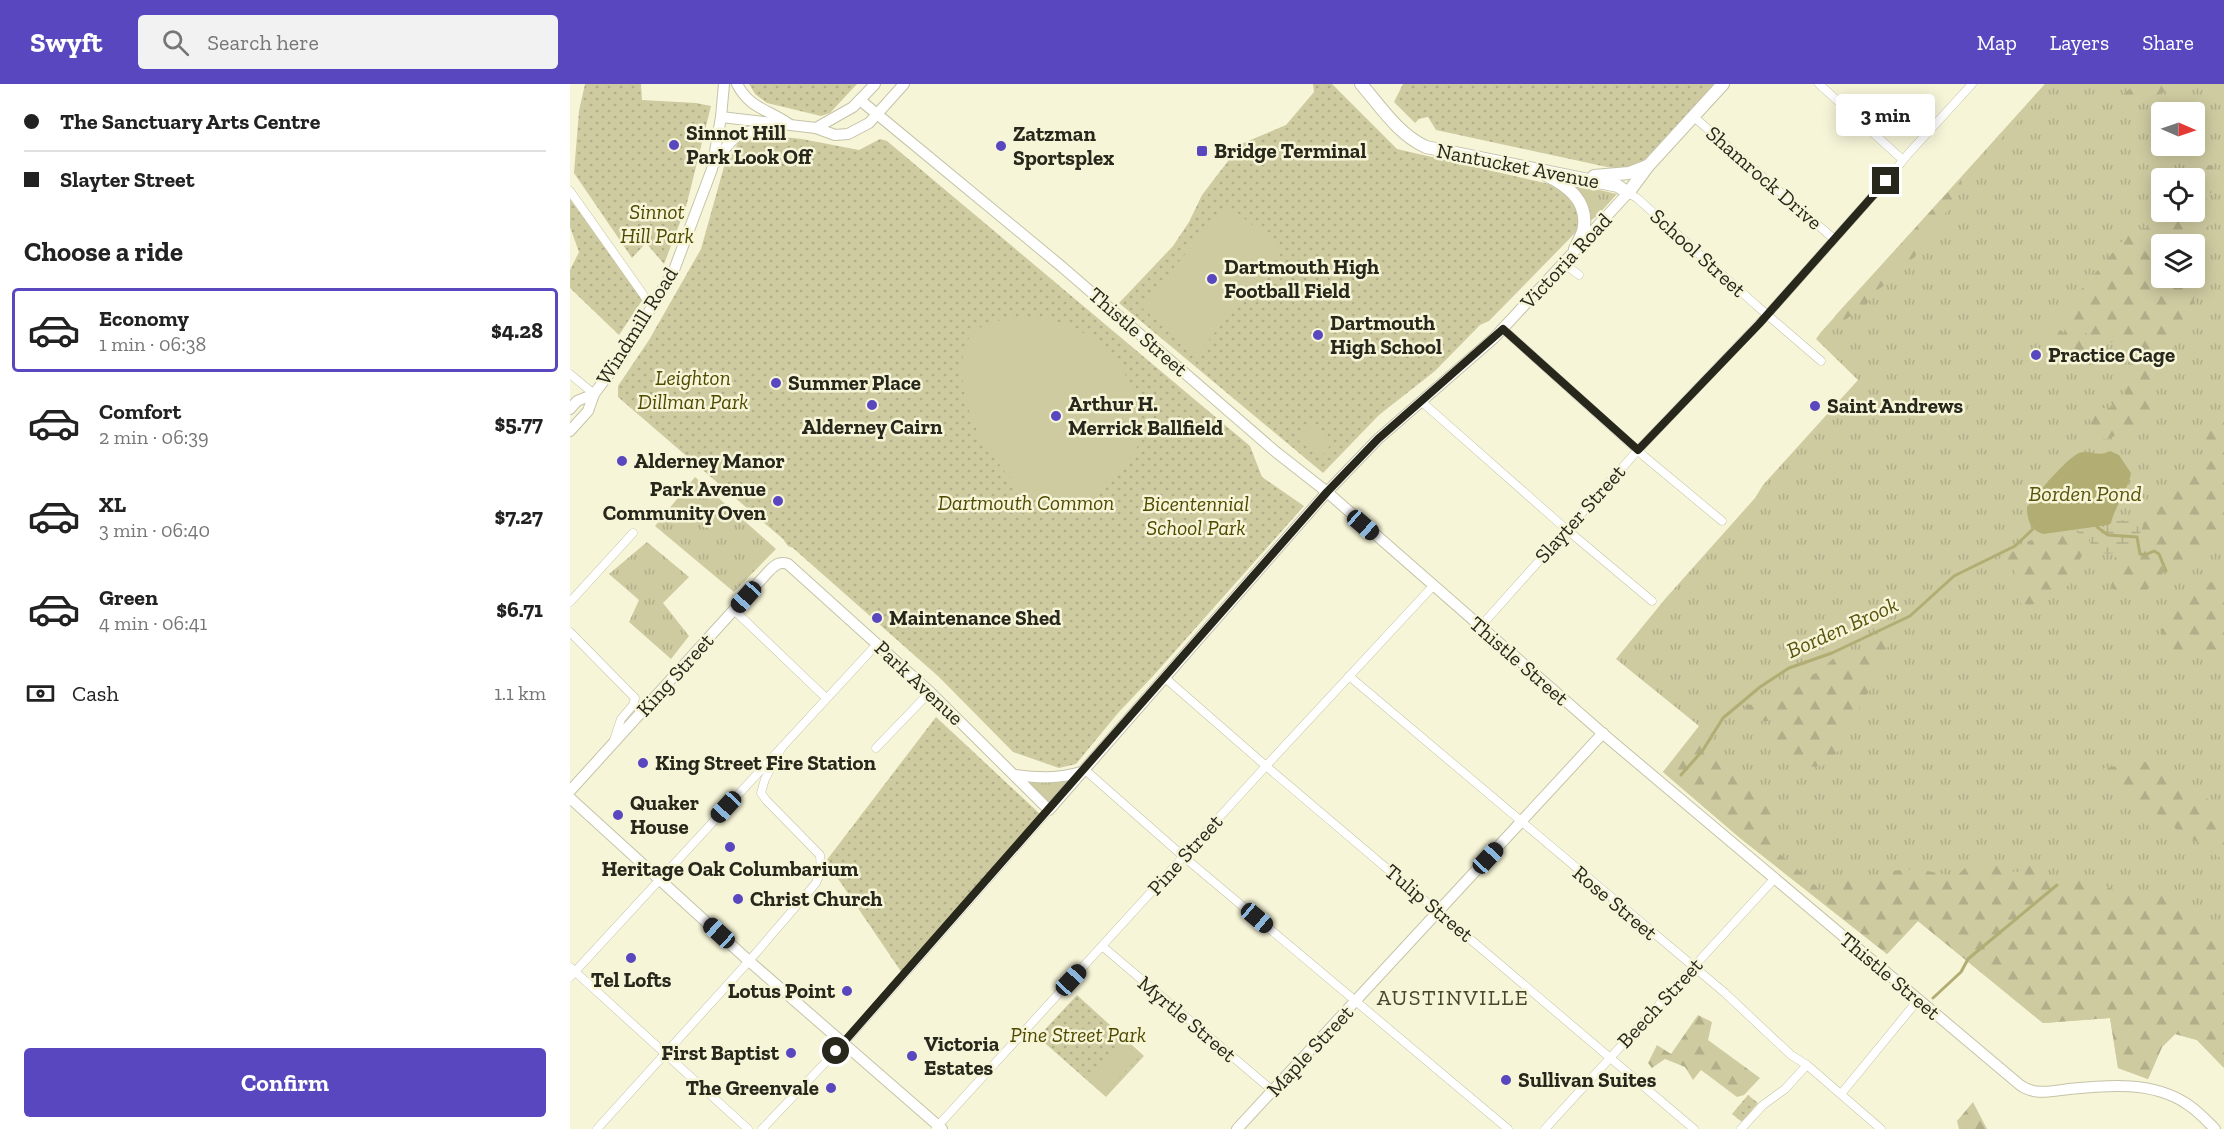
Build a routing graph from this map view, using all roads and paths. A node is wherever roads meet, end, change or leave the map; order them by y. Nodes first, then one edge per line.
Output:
1 (724, 84) edge
2 (737, 84) edge
3 (875, 84) edge
4 (904, 84) edge
5 (1360, 84) edge
6 (1723, 84) edge
7 (1819, 84) edge
8 (1972, 84) edge
9 (860, 100) junction
10 (877, 114) junction
11 (721, 117) junction
12 (1694, 117) junction
13 (792, 126) junction
14 (816, 128) junction
15 (1903, 160) junction
16 (1648, 166) junction
17 (712, 169) junction
18 (1534, 169) junction
19 (1580, 177) junction
20 (570, 191) edge
21 (1628, 193) junction
22 (1834, 239) junction
23 (1575, 249) junction
24 (1563, 263) junction
25 (1579, 275) dead end
26 (652, 307) junction
27 (1767, 315) junction
28 (1503, 329) junction
29 (1821, 362) dead end
30 (570, 374) edge
31 (594, 394) junction
32 (1422, 402) junction
33 (570, 409) edge
34 (570, 431) edge
35 (1638, 450) junction
36 (1327, 492) junction
37 (1722, 521) dead end
38 (1566, 530) junction
39 (633, 532) dead end
40 (782, 562) joint
41 (1433, 586) junction
42 (1652, 601) dead end
43 (570, 602) edge
44 (734, 610) junction
45 (1479, 627) junction
46 (570, 632) edge
47 (877, 644) junction
48 (1349, 676) junction
49 (1164, 677) junction
50 (930, 692) junction
51 (826, 698) junction
52 (1603, 733) junction
53 (614, 740) junction
54 (782, 747) junction
55 (876, 748) dead end
56 (1266, 766) junction
57 (1083, 771) junction
58 (1015, 775) junction
59 (570, 791) edge
60 (570, 798) edge
61 (1049, 810) junction
62 (1521, 823) junction
63 (1184, 857) junction
64 (1774, 878) junction
65 (659, 879) junction
66 (1439, 912) junction
67 (1102, 946) junction
68 (749, 960) junction
69 (1693, 968) junction
70 (572, 972) edge
71 (1918, 1000) junction
72 (1357, 1001) junction
73 (844, 1043) junction
74 (665, 1054) junction
75 (1610, 1057) junction
76 (1807, 1065) junction
77 (1273, 1091) junction
78 (1841, 1094) junction
79 (938, 1128) edge
80 (597, 1129) edge
81 (748, 1129) edge
82 (762, 1129) edge
83 (1237, 1129) edge
84 (1508, 1129) edge
85 (1545, 1129) edge
86 (1694, 1129) edge
87 (1741, 1129) edge
88 (1881, 1129) edge
89 (2215, 1129) edge

1 - 11 main road, Windmill Road
2 - 13 main road
3 - 9 main road
4 - 10 main road
5 - 18 main road, Nantucket Avenue
6 - 12 main road, Victoria Road
7 - 15 street
8 - 15 street, Slayter Street
9 - 10 main road, Thistle Street
9 - 14 main road
10 - 14 main road
10 - 36 main road, Thistle Street
11 - 13 main road
11 - 17 main road, Windmill Road
12 - 16 main road, Victoria Road
12 - 22 street, Shamrock Drive
13 - 14 main road
13 - 17 main road
15 - 22 street, Slayter Street
16 - 19 main road
16 - 21 main road, Victoria Road
17 - 26 main road, Windmill Road
18 - 19 main road, Nantucket Avenue
18 - 23 main road
19 - 21 main road, Nantucket Avenue
20 - 26 street
21 - 23 main road, Victoria Road
21 - 27 street, School Street
22 - 27 street, Slayter Street
23 - 24 main road, Victoria Road
24 - 25 street
24 - 28 main road, Victoria Road
26 - 31 main road, Windmill Road
27 - 29 street, School Street
27 - 35 street, Slayter Street
28 - 32 main road, Victoria Road
28 - 35 street
30 - 31 street
31 - 33 main road
31 - 34 main road
32 - 36 main road, Victoria Road
32 - 38 street
35 - 37 street
35 - 38 street, Slayter Street
36 - 41 main road, Thistle Street
36 - 49 main road, Victoria Road
38 - 42 street
38 - 45 street, Slayter Street
39 - 43 street
40 - 44 main road, King Street
40 - 47 main road, Park Avenue
41 - 45 main road, Thistle Street
41 - 48 street, Pine Street
44 - 51 street
44 - 53 main road, King Street
45 - 52 main road, Thistle Street
46 - 53 street
47 - 50 main road, Park Avenue
47 - 51 street
48 - 56 street, Pine Street
48 - 62 street, Rose Street
49 - 56 street, Tulip Street
49 - 57 main road, Victoria Road
50 - 55 street
50 - 58 main road, Park Avenue
51 - 54 street
52 - 62 main road, Maple Street
52 - 64 main road, Thistle Street
53 - 59 main road, King Street
54 - 65 street
54 - 68 street
56 - 63 street, Pine Street
56 - 66 street, Tulip Street
57 - 58 main road
57 - 61 main road, Victoria Road
57 - 63 street
58 - 61 main road, Park Avenue
60 - 65 main road
61 - 73 street, Victoria Road
62 - 66 main road, Maple Street
62 - 69 street, Rose Street
63 - 67 street, Pine Street
63 - 72 street
64 - 69 street, Beech Street
64 - 71 main road, Thistle Street
65 - 68 main road
65 - 70 street
66 - 72 main road, Maple Street
66 - 75 street, Tulip Street
67 - 77 street, Myrtle Street
67 - 79 street, Pine Street
68 - 73 main road
68 - 74 street
69 - 75 street, Beech Street
69 - 76 street, Rose Street
70 - 74 street
71 - 78 street
71 - 89 main road, Thistle Street
72 - 77 main road, Maple Street
72 - 84 street
73 - 79 main road
73 - 82 street, Victoria Road
74 - 80 street
74 - 81 street
75 - 85 street, Beech Street
75 - 86 street, Tulip Street
76 - 78 street, Rose Street
76 - 87 street
77 - 83 main road, Maple Street
78 - 88 street, Rose Street

